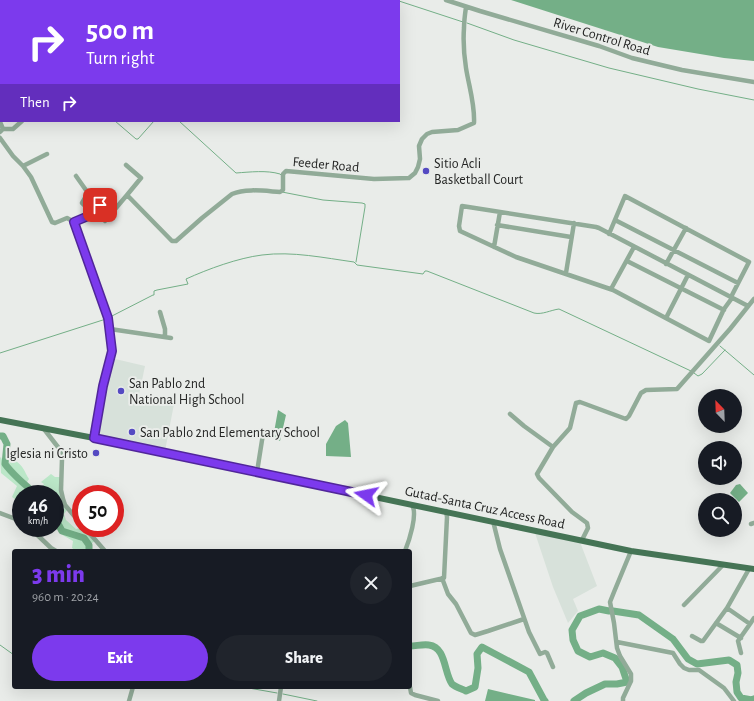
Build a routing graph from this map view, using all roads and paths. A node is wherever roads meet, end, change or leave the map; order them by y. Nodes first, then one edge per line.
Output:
1 (446, 0) edge
2 (466, 7) junction
3 (754, 82) edge
4 (0, 122) edge
5 (21, 122) edge
6 (2, 131) edge
7 (0, 138) edge
8 (47, 154) dead end
9 (126, 165) dead end
10 (23, 166) junction
11 (76, 176) dead end
12 (128, 195) junction
13 (100, 205) dead end
14 (94, 212) junction
15 (500, 212) junction
16 (615, 220) junction
17 (74, 222) junction
18 (574, 223) junction
19 (497, 225) junction
20 (686, 228) junction
21 (609, 234) junction
22 (572, 238) junction
23 (494, 247) junction
24 (634, 247) junction
25 (674, 250) junction
26 (627, 260) junction
27 (666, 264) junction
28 (566, 274) junction
29 (688, 275) junction
30 (738, 283) junction
31 (681, 288) junction
32 (611, 289) junction
33 (731, 298) junction
34 (754, 299) edge
35 (748, 306) junction
36 (724, 310) junction
37 (160, 312) dead end
38 (666, 318) junction
39 (110, 329) junction
40 (510, 414) dead end
41 (0, 420) edge
42 (44, 429) junction
43 (263, 434) dead end
44 (94, 438) junction
45 (552, 447) junction
46 (257, 472) junction
47 (412, 504) junction
48 (446, 511) junction
49 (0, 513) edge
50 (72, 513) edge
51 (12, 518) edge
52 (493, 521) junction
53 (39, 537) edge
54 (93, 537) edge
55 (582, 540) junction
56 (53, 549) edge
57 (103, 549) edge
58 (406, 549) edge
59 (631, 551) junction
60 (723, 565) junction
61 (751, 569) edge
62 (442, 578) junction
63 (412, 586) edge
64 (684, 605) dead end
65 (727, 608) junction
66 (754, 618) edge
67 (524, 619) junction
68 (716, 623) junction
69 (750, 624) junction
70 (692, 636) dead end
71 (741, 638) junction
72 (617, 642) junction
73 (741, 653) dead end
74 (554, 667) dead end
75 (132, 689) edge
76 (410, 689) edge
77 (281, 692) edge
78 (129, 701) edge
79 (279, 701) edge
80 (438, 701) edge
81 (623, 701) edge
82 (734, 701) edge

1 - 2 street, River Control Road
2 - 3 street, River Control Road
2 - 12 street, Feeder Road
4 - 6 street
5 - 6 street
7 - 10 street
8 - 10 street
9 - 12 street
10 - 17 street
11 - 14 street
12 - 14 street
13 - 14 street
14 - 17 street
15 - 18 street
15 - 19 street
15 - 23 street
16 - 20 street
16 - 21 street
16 - 25 street
17 - 39 street
18 - 21 street
18 - 22 street
19 - 22 street
19 - 23 street
20 - 25 street
20 - 30 street
21 - 24 street
22 - 28 street
23 - 28 street
24 - 26 street
24 - 27 street
25 - 27 street
25 - 30 street
26 - 31 street
26 - 32 street
27 - 29 street
28 - 32 street
29 - 31 street
29 - 33 street
30 - 33 street
31 - 36 street
31 - 38 street
32 - 38 street
33 - 35 street
33 - 36 street
34 - 35 street
35 - 45 street
36 - 38 street
37 - 39 street
39 - 44 street
40 - 45 street
41 - 42 main road, Gutad-Santa Cruz Access Road
42 - 44 main road, Gutad-Santa Cruz Access Road
42 - 50 street
43 - 46 street
44 - 46 main road, Gutad-Santa Cruz Access Road
45 - 55 street
46 - 47 main road, Gutad-Santa Cruz Access Road
47 - 48 main road, Gutad-Santa Cruz Access Road
47 - 58 street
48 - 52 main road, Gutad-Santa Cruz Access Road
48 - 62 street
49 - 51 street
52 - 55 main road, Gutad-Santa Cruz Access Road
52 - 67 street
53 - 56 street
54 - 57 street
55 - 59 main road, Gutad-Santa Cruz Access Road
59 - 60 main road, Gutad-Santa Cruz Access Road
59 - 72 street
60 - 61 main road, Gutad-Santa Cruz Access Road
60 - 64 street
61 - 65 street
62 - 63 street
62 - 67 street
65 - 68 street
65 - 69 street
66 - 69 street
67 - 74 street
68 - 70 street
68 - 71 street
69 - 71 street
71 - 73 street
72 - 81 street
72 - 82 street
75 - 78 street
76 - 80 street
77 - 79 street

